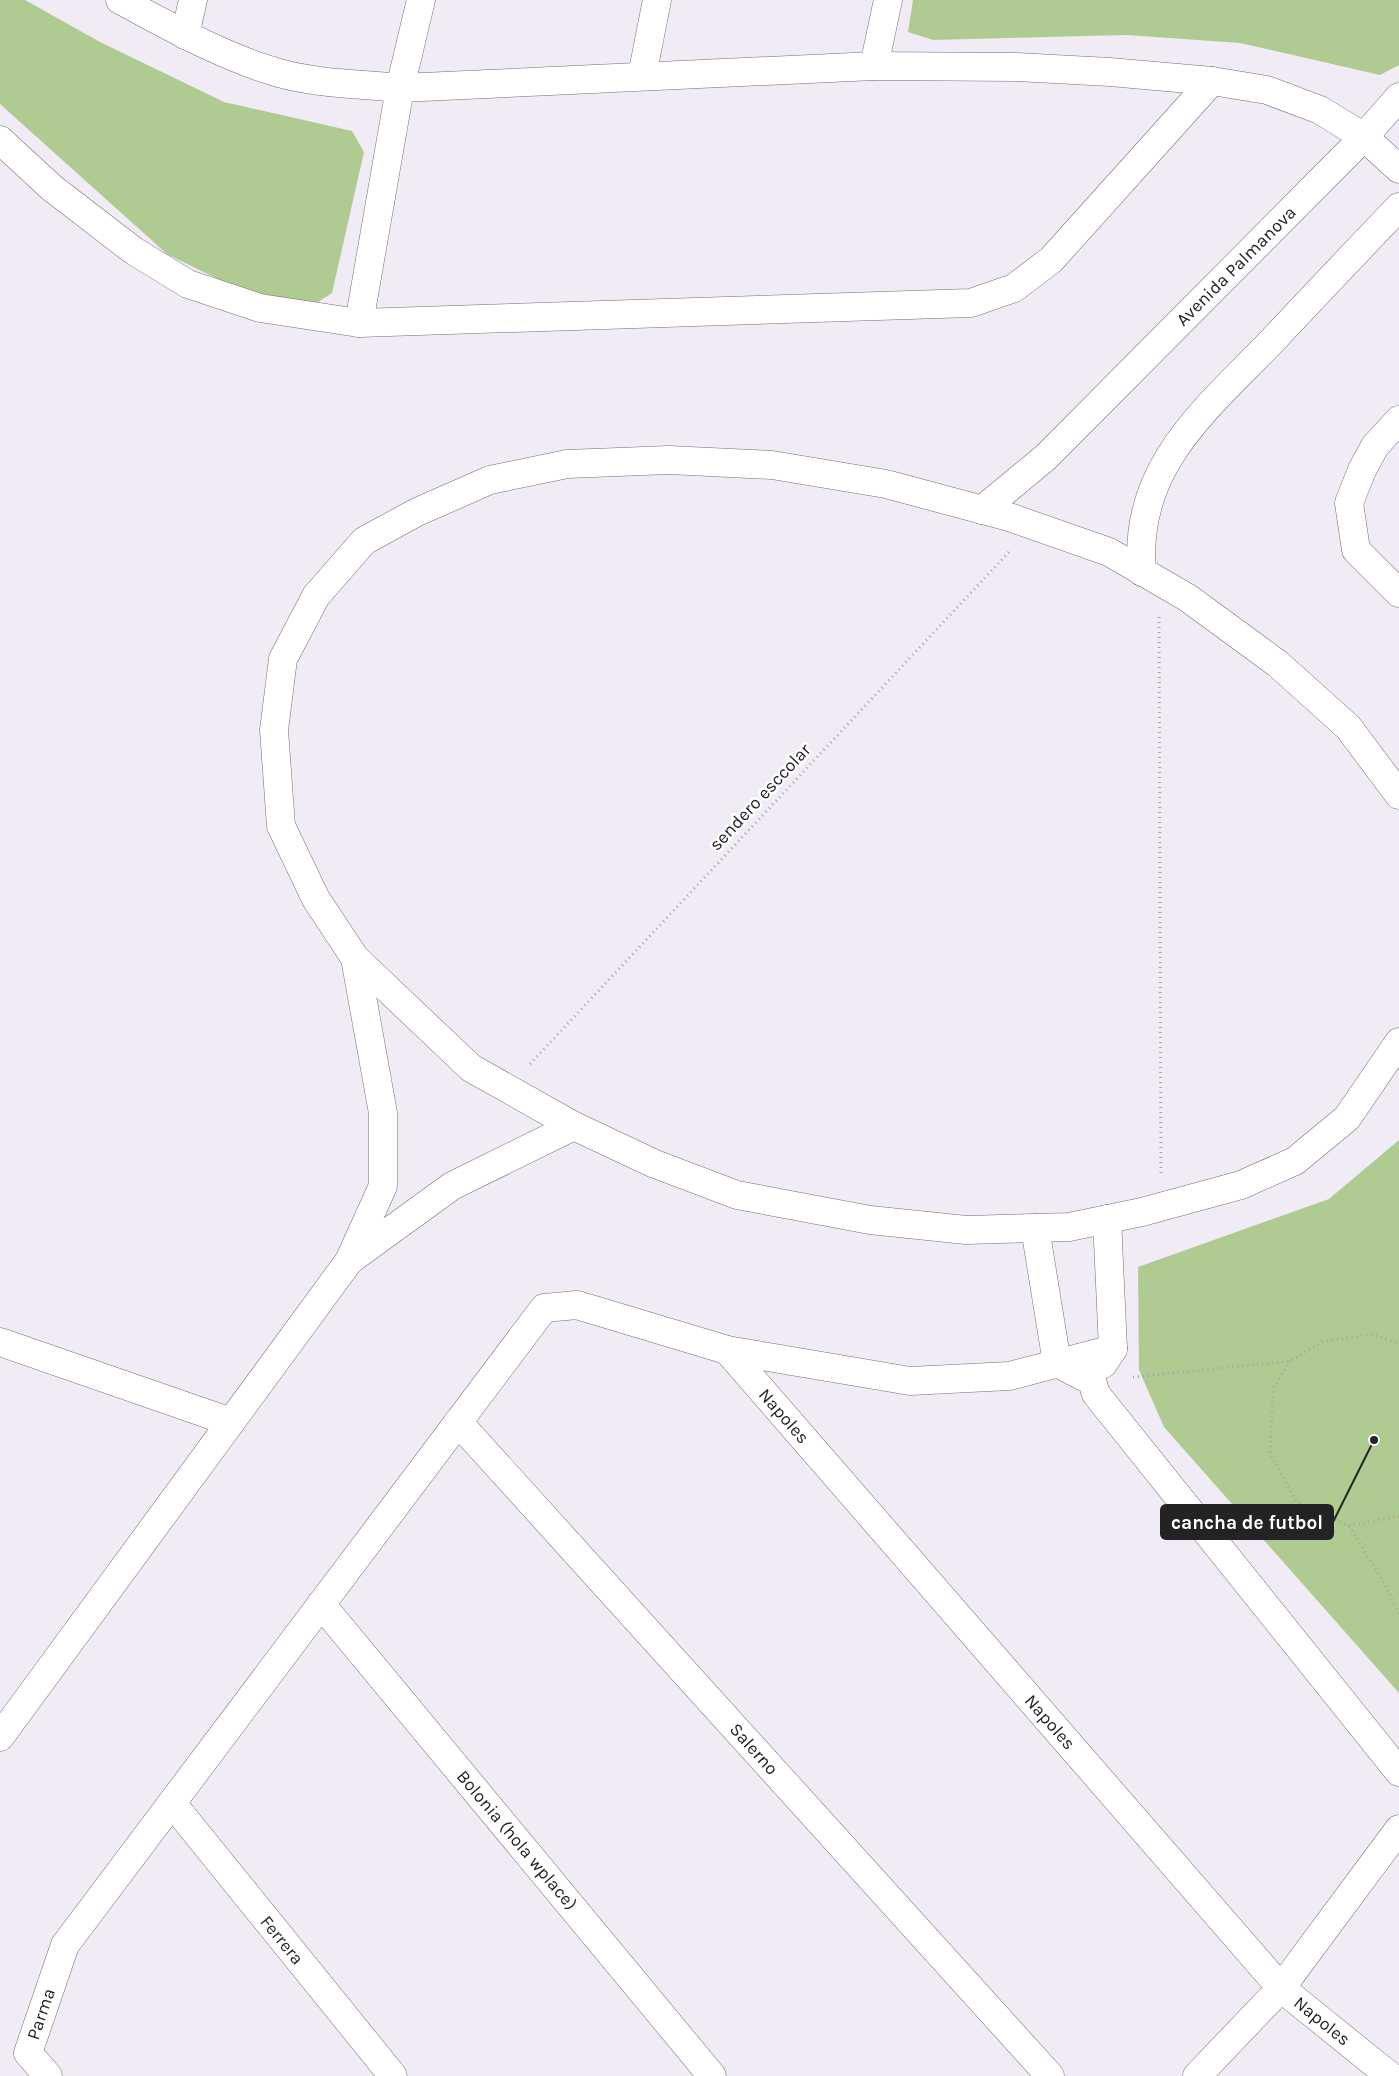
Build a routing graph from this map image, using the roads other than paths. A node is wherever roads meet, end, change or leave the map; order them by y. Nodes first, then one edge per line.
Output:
1 (120, 0) edge
2 (193, 0) edge
3 (421, 0) edge
4 (657, 0) edge
5 (888, 0) edge
6 (185, 35) junction
7 (874, 66) junction
8 (642, 76) junction
9 (1212, 81) junction
10 (400, 88) junction
11 (1399, 97) edge
12 (1364, 137) junction
13 (0, 140) edge
14 (1399, 169) edge
15 (1399, 207) edge
16 (359, 323) junction
17 (1399, 420) edge
18 (982, 510) junction
19 (1151, 577) junction
20 (1399, 593) edge
21 (1399, 796) edge
22 (356, 958) junction
23 (1399, 1042) edge
24 (574, 1126) junction
25 (1106, 1219) junction
26 (1034, 1228) junction
27 (349, 1261) junction
28 (0, 1342) edge
29 (1113, 1349) junction
30 (727, 1350) junction
31 (1057, 1363) junction
32 (1092, 1381) junction
33 (231, 1422) junction
34 (458, 1422) junction
35 (321, 1604) junction
36 (0, 1737) edge
37 (1399, 1772) edge
38 (172, 1804) junction
39 (1399, 1829) edge
40 (1281, 1988) junction
41 (48, 2076) edge
42 (392, 2076) edge
43 (712, 2076) edge
44 (1050, 2076) edge
45 (1197, 2076) edge
46 (1390, 2076) edge

1 - 6 street
2 - 6 street
3 - 10 street
4 - 8 street
5 - 7 street
6 - 10 street
7 - 8 street
7 - 9 street
8 - 10 street
9 - 12 street
9 - 16 street
10 - 16 street
11 - 12 street, Avenida Palmanova
12 - 14 street
12 - 18 street, Avenida Palmanova
13 - 16 street
15 - 19 street
17 - 20 street
18 - 19 street
18 - 22 street
19 - 21 street
22 - 24 street
22 - 27 street
23 - 25 street
24 - 26 street
24 - 27 street
25 - 26 street
25 - 29 street
26 - 31 street
27 - 33 street
28 - 33 street
29 - 31 street
29 - 32 street
30 - 31 street
30 - 34 street
30 - 40 street, Napoles
31 - 32 street
32 - 37 street
33 - 36 street
34 - 35 street
34 - 44 street, Salerno
35 - 38 street
35 - 43 street, Bolonia (hola wplace)
38 - 41 street, Parma
38 - 42 street, Ferrera
39 - 40 street
40 - 45 street
40 - 46 street, Napoles

